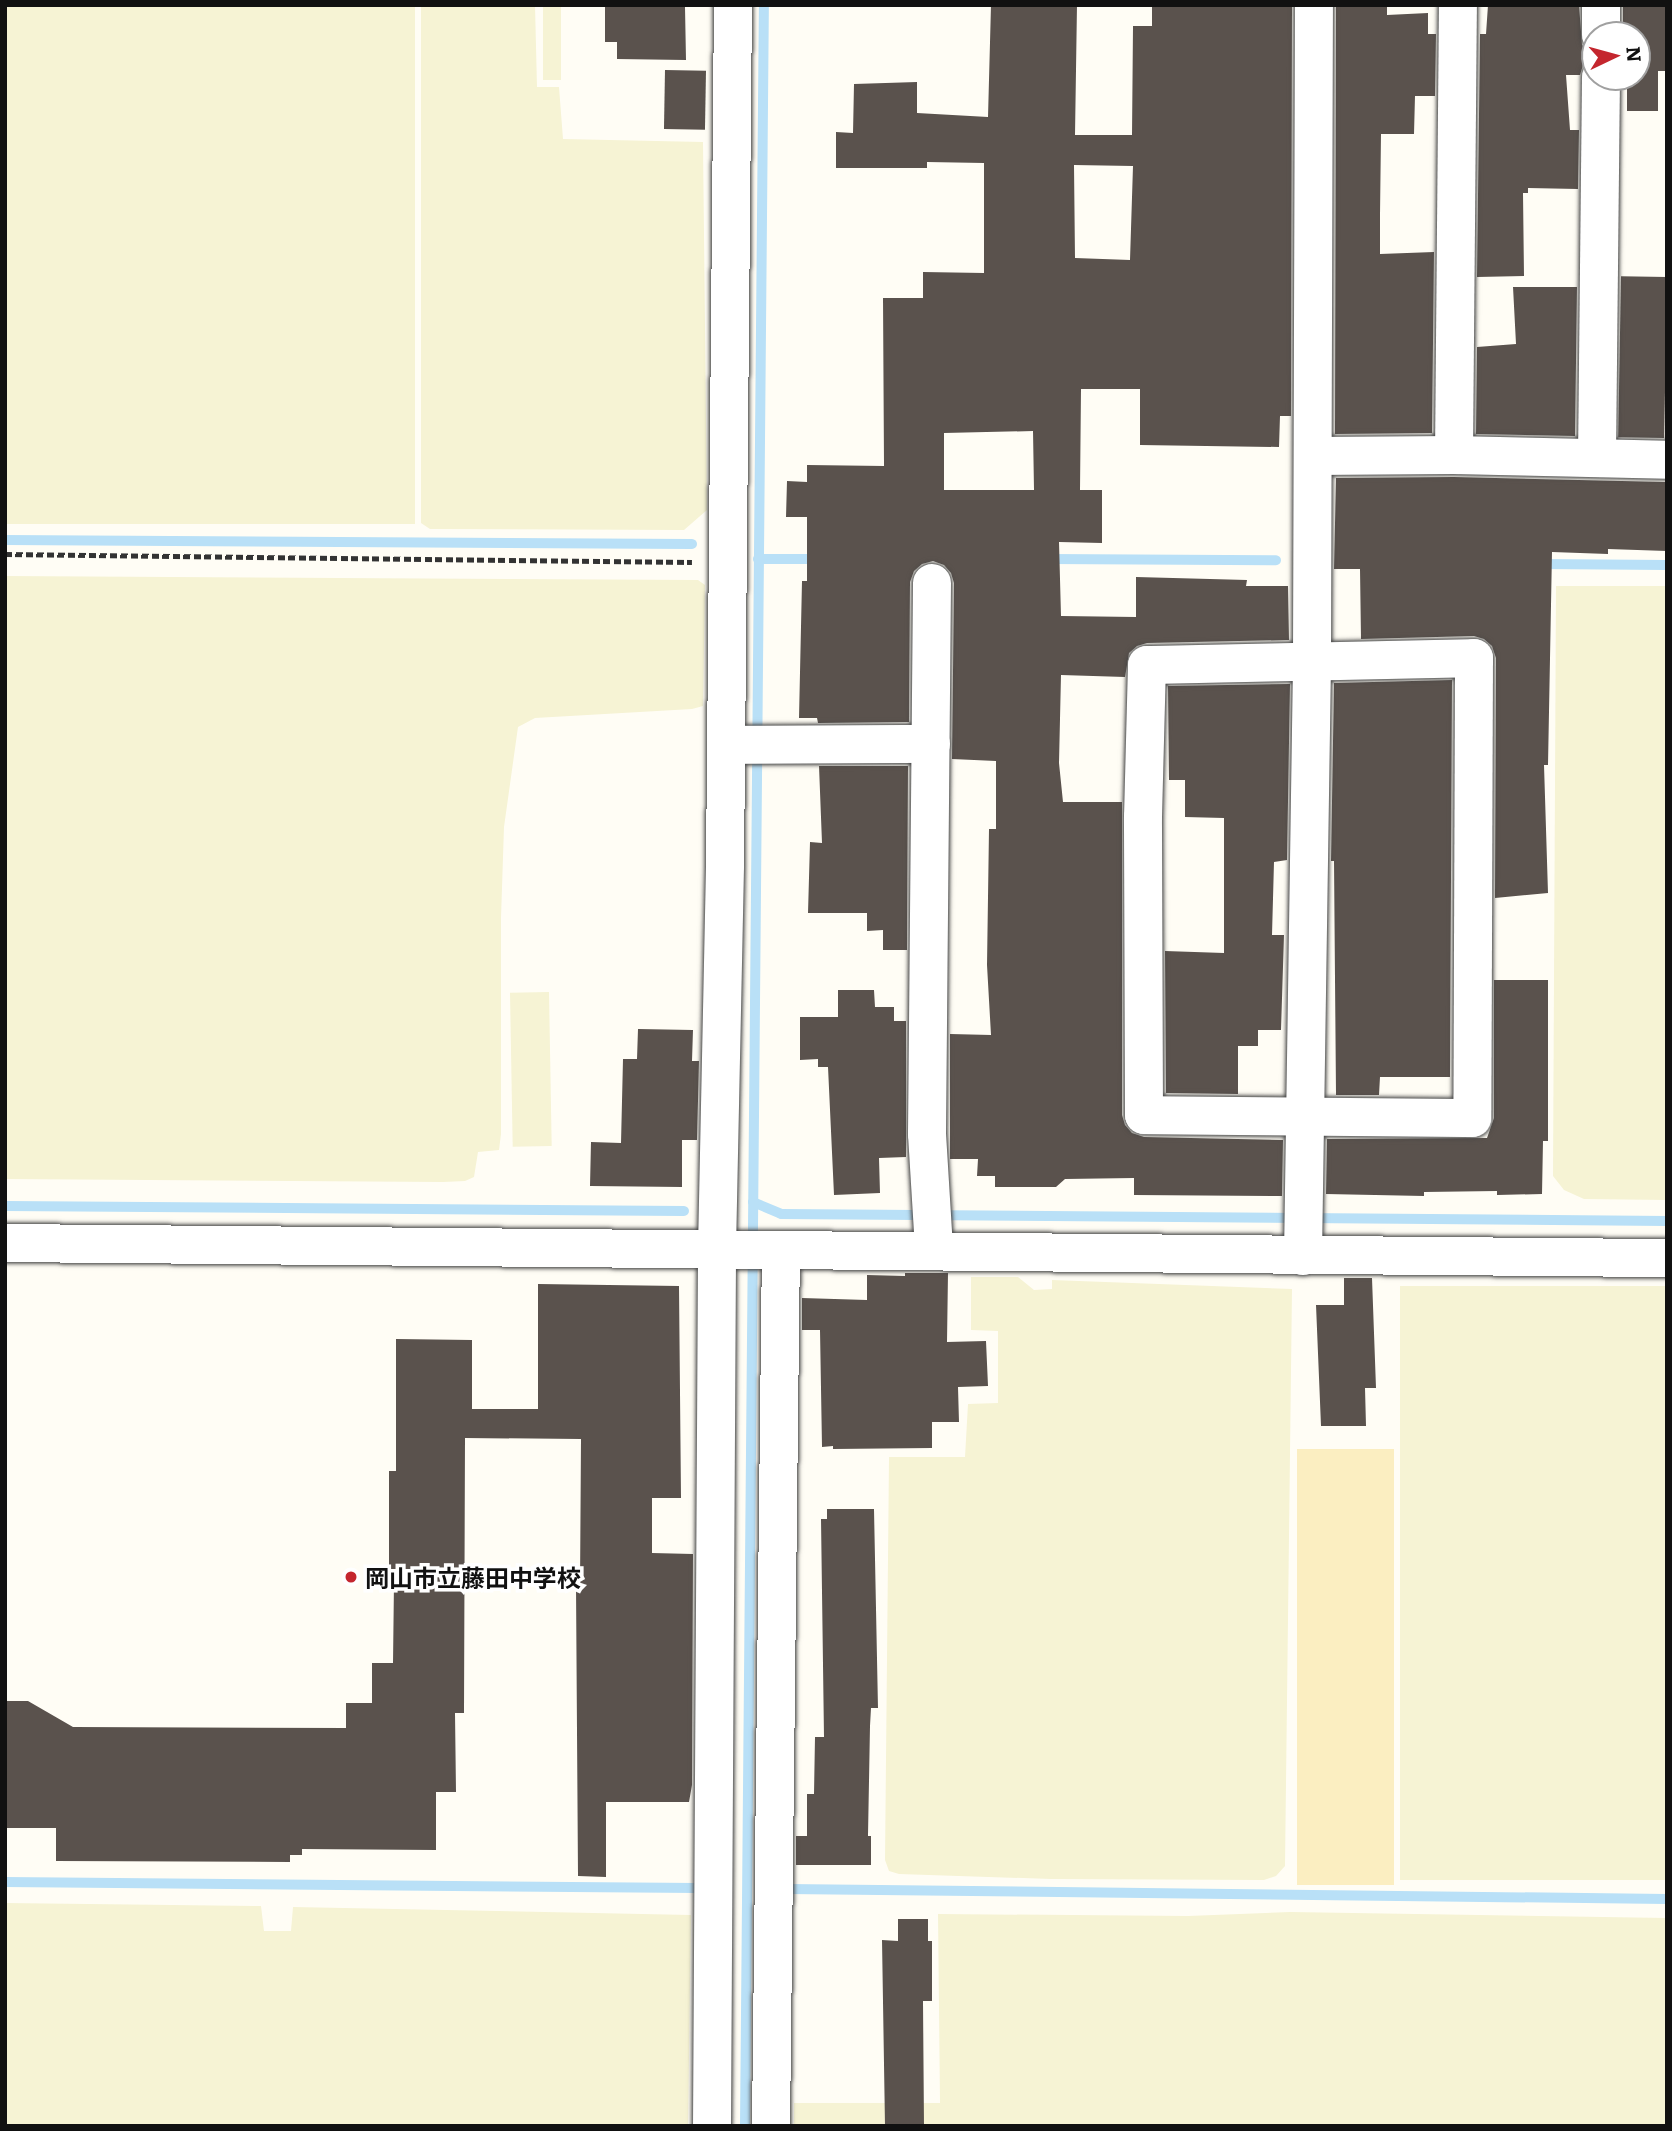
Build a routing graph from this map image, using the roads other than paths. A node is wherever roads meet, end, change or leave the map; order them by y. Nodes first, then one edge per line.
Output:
1 (733, 5) edge
2 (1314, 5) edge
3 (1458, 5) edge
4 (1601, 91) edge
5 (1454, 455) junction
6 (1313, 456) junction
7 (1597, 458) junction
8 (1667, 460) edge
9 (932, 583) dead end
10 (1312, 660) junction
11 (931, 744) junction
12 (747, 745) junction
13 (1306, 1117) junction
14 (934, 1226) junction
15 (1304, 1231) junction
16 (5, 1243) edge
17 (749, 1250) junction
18 (1667, 1258) edge
19 (712, 2126) edge
20 (771, 2126) edge

1 - 12 street
2 - 6 street
3 - 5 street
4 - 7 street
5 - 6 street
5 - 7 street
6 - 10 street
7 - 8 street
9 - 11 street
10 - 13 street
10 - 13 street
10 - 13 street
11 - 12 street
11 - 14 street
12 - 17 street
13 - 15 street
14 - 15 street
14 - 17 street
15 - 18 street
16 - 17 street
17 - 19 street
17 - 20 street

